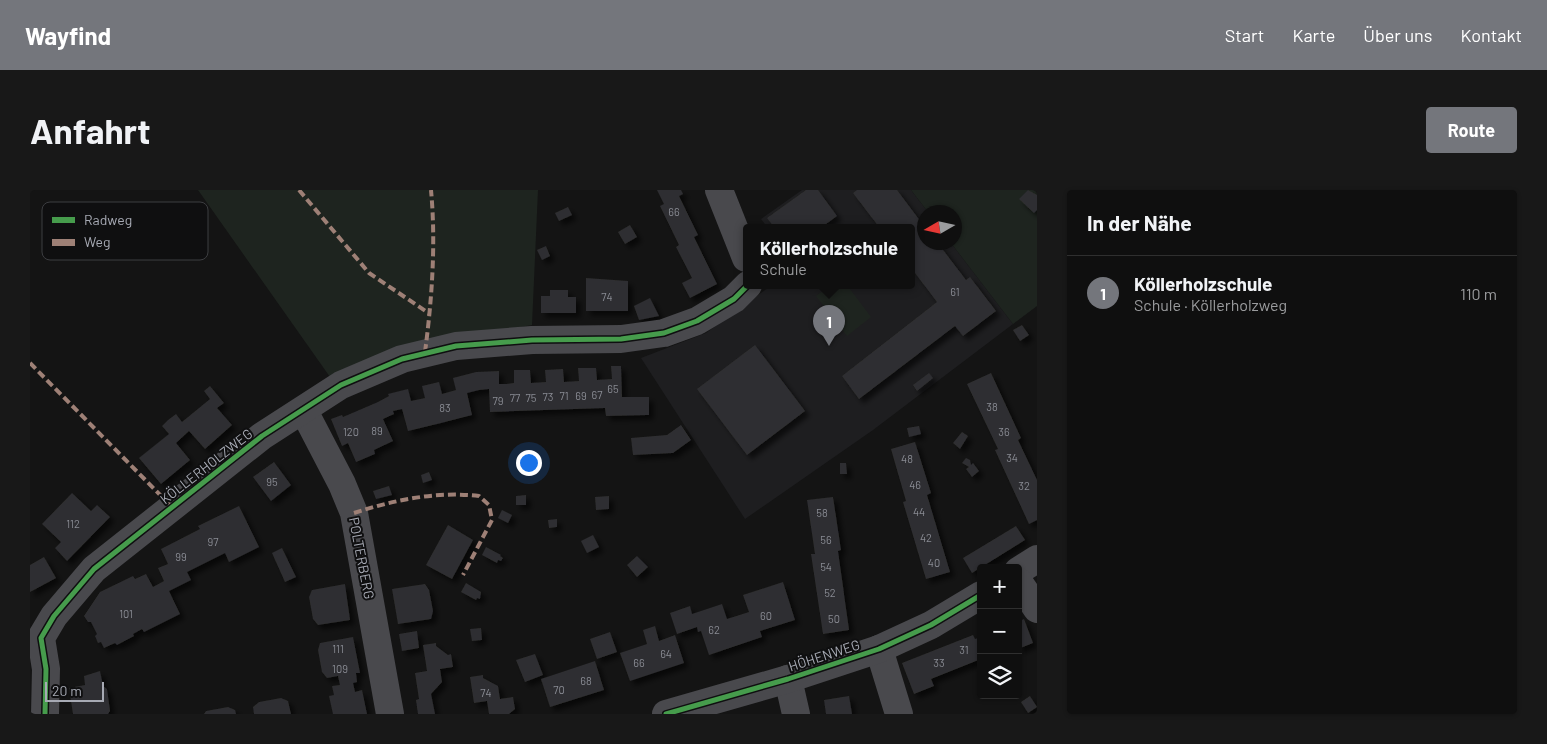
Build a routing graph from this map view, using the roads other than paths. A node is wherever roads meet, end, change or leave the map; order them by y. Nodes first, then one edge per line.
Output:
1 (719, 190) edge
2 (743, 250) edge
3 (744, 289) edge
4 (304, 411) junction
5 (1037, 559) edge
6 (1022, 568) edge
7 (1022, 587) edge
8 (977, 597) edge
9 (1037, 609) edge
10 (879, 649) junction
11 (788, 679) junction
12 (45, 714) edge
13 (390, 714) edge
14 (666, 714) edge
15 (796, 714) edge
16 (900, 714) edge

1 - 2 street
3 - 4 street, KÖLLERHOLZWEG
4 - 12 street, KÖLLERHOLZWEG
4 - 13 street, POLTERBERG
5 - 6 street
7 - 9 street
8 - 10 street, HÖHENWEG
10 - 11 street, HÖHENWEG
10 - 16 street, HÖHENWEG
11 - 14 street, HÖHENWEG
11 - 15 street, HÖHENWEG

